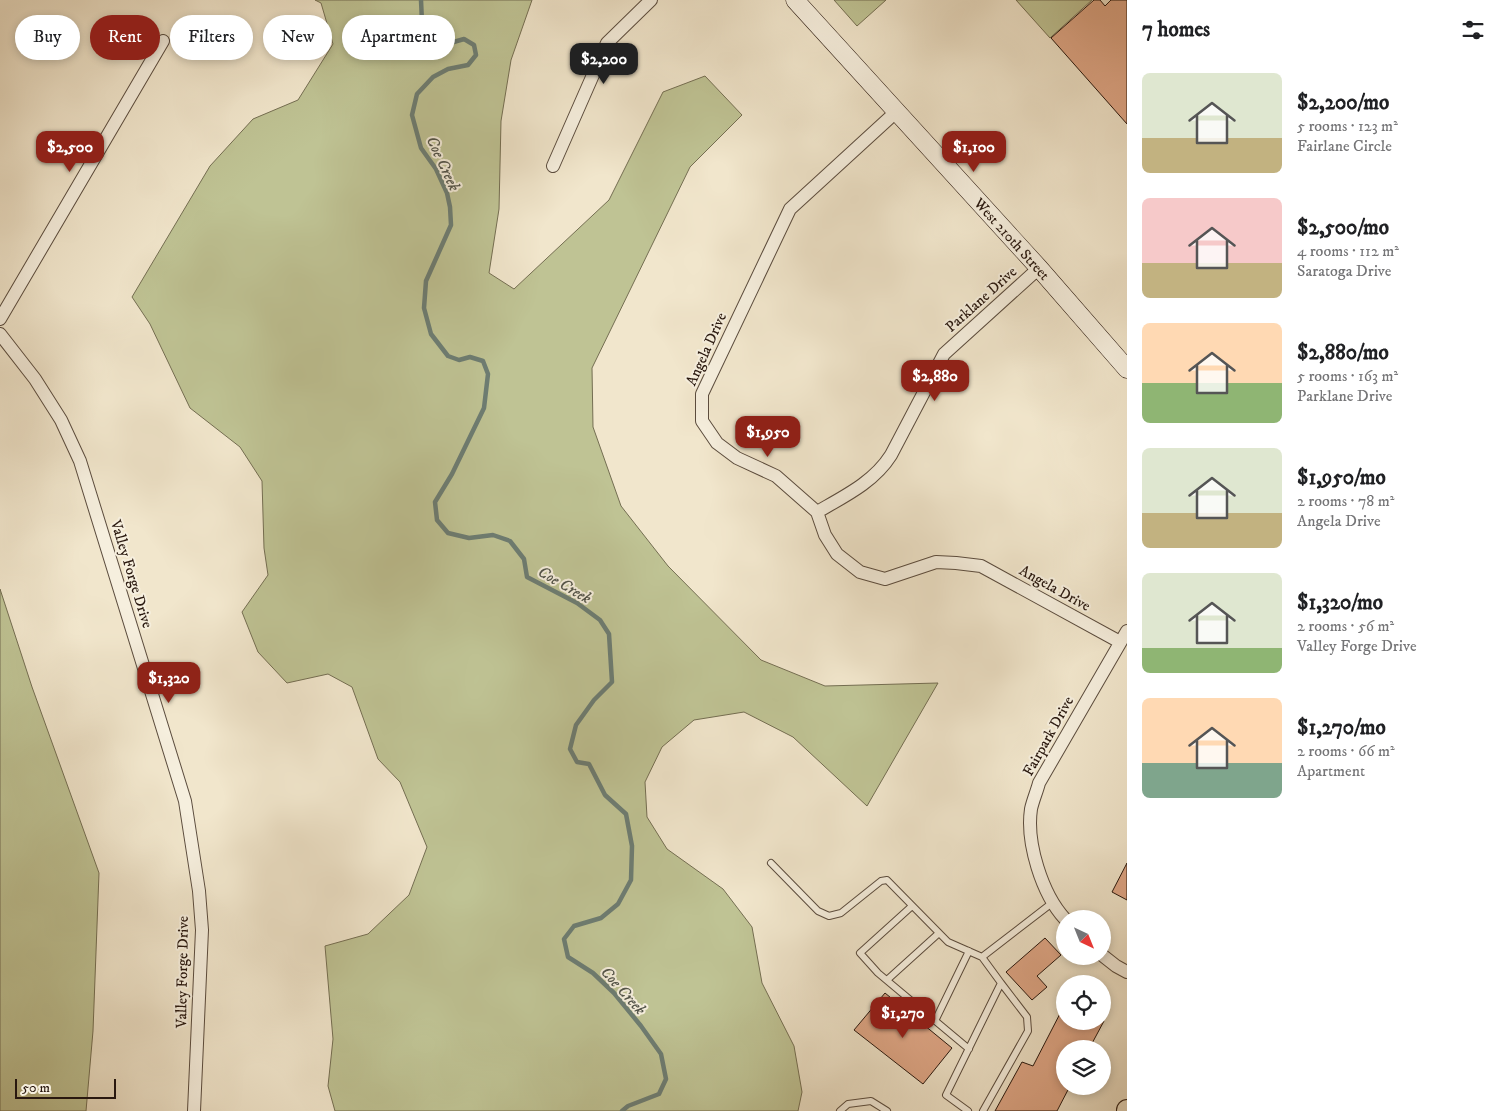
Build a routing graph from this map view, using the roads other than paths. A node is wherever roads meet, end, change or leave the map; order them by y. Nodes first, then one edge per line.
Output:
1 (651, 0) edge
2 (795, 0) edge
3 (163, 40) dead end
4 (896, 111) junction
5 (553, 166) dead end
6 (1039, 268) junction
7 (0, 318) edge
8 (0, 334) edge
9 (1127, 368) edge
10 (818, 512) junction
11 (1127, 631) edge
12 (1120, 642) junction
13 (771, 863) dead end
14 (1052, 902) junction
15 (912, 906) junction
16 (1057, 910) edge
17 (939, 933) junction
18 (969, 951) junction
19 (982, 957) junction
20 (1111, 962) edge
21 (1127, 972) edge
22 (887, 980) junction
23 (1001, 983) junction
24 (936, 1021) junction
25 (969, 1049) junction
26 (194, 1111) edge
27 (840, 1111) edge
28 (887, 1111) edge
29 (968, 1111) edge
30 (983, 1111) edge

1 - 5 street
2 - 4 street, West 210th Street
3 - 7 street
4 - 6 street, West 210th Street
4 - 10 street, Angela Drive
6 - 9 street, West 210th Street
6 - 10 street, Parklane Drive
8 - 26 street, Valley Forge Drive
10 - 12 street, Angela Drive
11 - 12 street, Fairpark Drive
12 - 14 street, Fairpark Drive
13 - 15 lane
14 - 16 street, Fairpark Drive
14 - 19 lane
15 - 17 lane
15 - 22 lane
17 - 18 lane
17 - 22 lane
18 - 19 lane
18 - 24 lane
19 - 23 lane
20 - 21 street
22 - 24 lane
23 - 25 lane
23 - 30 lane
24 - 25 lane
25 - 29 lane
27 - 28 lane

